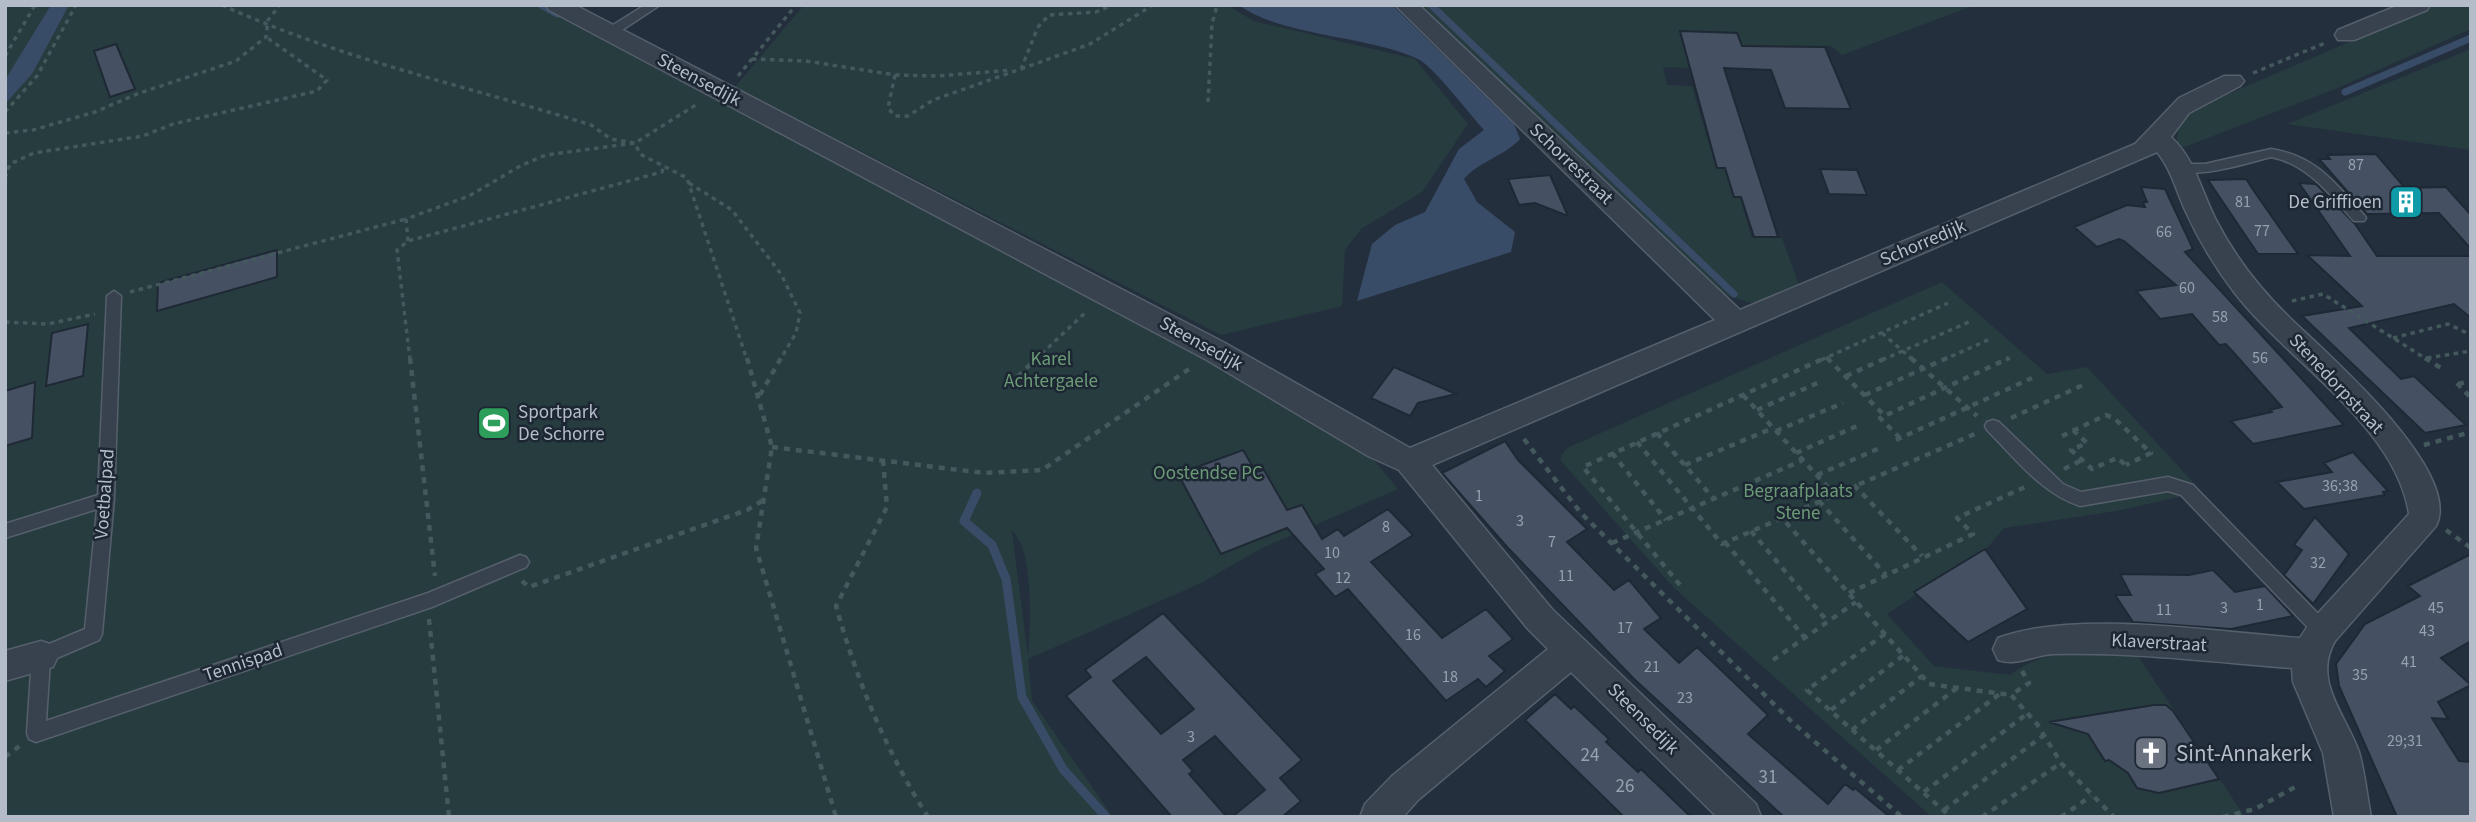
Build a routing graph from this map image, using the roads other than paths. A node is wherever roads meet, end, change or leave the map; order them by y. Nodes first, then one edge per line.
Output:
1 (557, 5) edge
2 (654, 5) edge
3 (1406, 5) edge
4 (2419, 5) edge
5 (609, 33) junction
6 (2346, 34) road end
7 (2232, 81) road end
8 (2159, 141) junction
9 (2180, 168) junction
10 (2359, 218) dead end
11 (113, 303) road end
12 (1736, 323) junction
13 (1993, 426) road end
14 (1410, 461) junction
15 (106, 499) junction
16 (5, 531) edge
17 (513, 565) road end
18 (2316, 642) junction
19 (2010, 649) road end
20 (1573, 650) junction
21 (41, 656) junction
22 (5, 666) edge
23 (1378, 817) edge
24 (1743, 817) edge
25 (2353, 817) edge

1 - 5 street, Steensedijk
2 - 5 lane
3 - 12 street, Schorrestraat
4 - 6 street
5 - 14 street, Steensedijk
7 - 8 street
8 - 9 street, Stenedorpstraat
8 - 12 street, Schorredijk
9 - 10 lane
9 - 18 street, Stenedorpstraat
11 - 15 lane, Voetbalpad
12 - 14 street, Schorredijk
13 - 18 lane
14 - 20 street, Steensedijk
15 - 16 lane
15 - 21 lane, Voetbalpad
17 - 21 lane, Tennispad
18 - 19 street, Klaverstraat
18 - 25 street
20 - 23 street
20 - 24 street, Steensedijk
21 - 22 street

